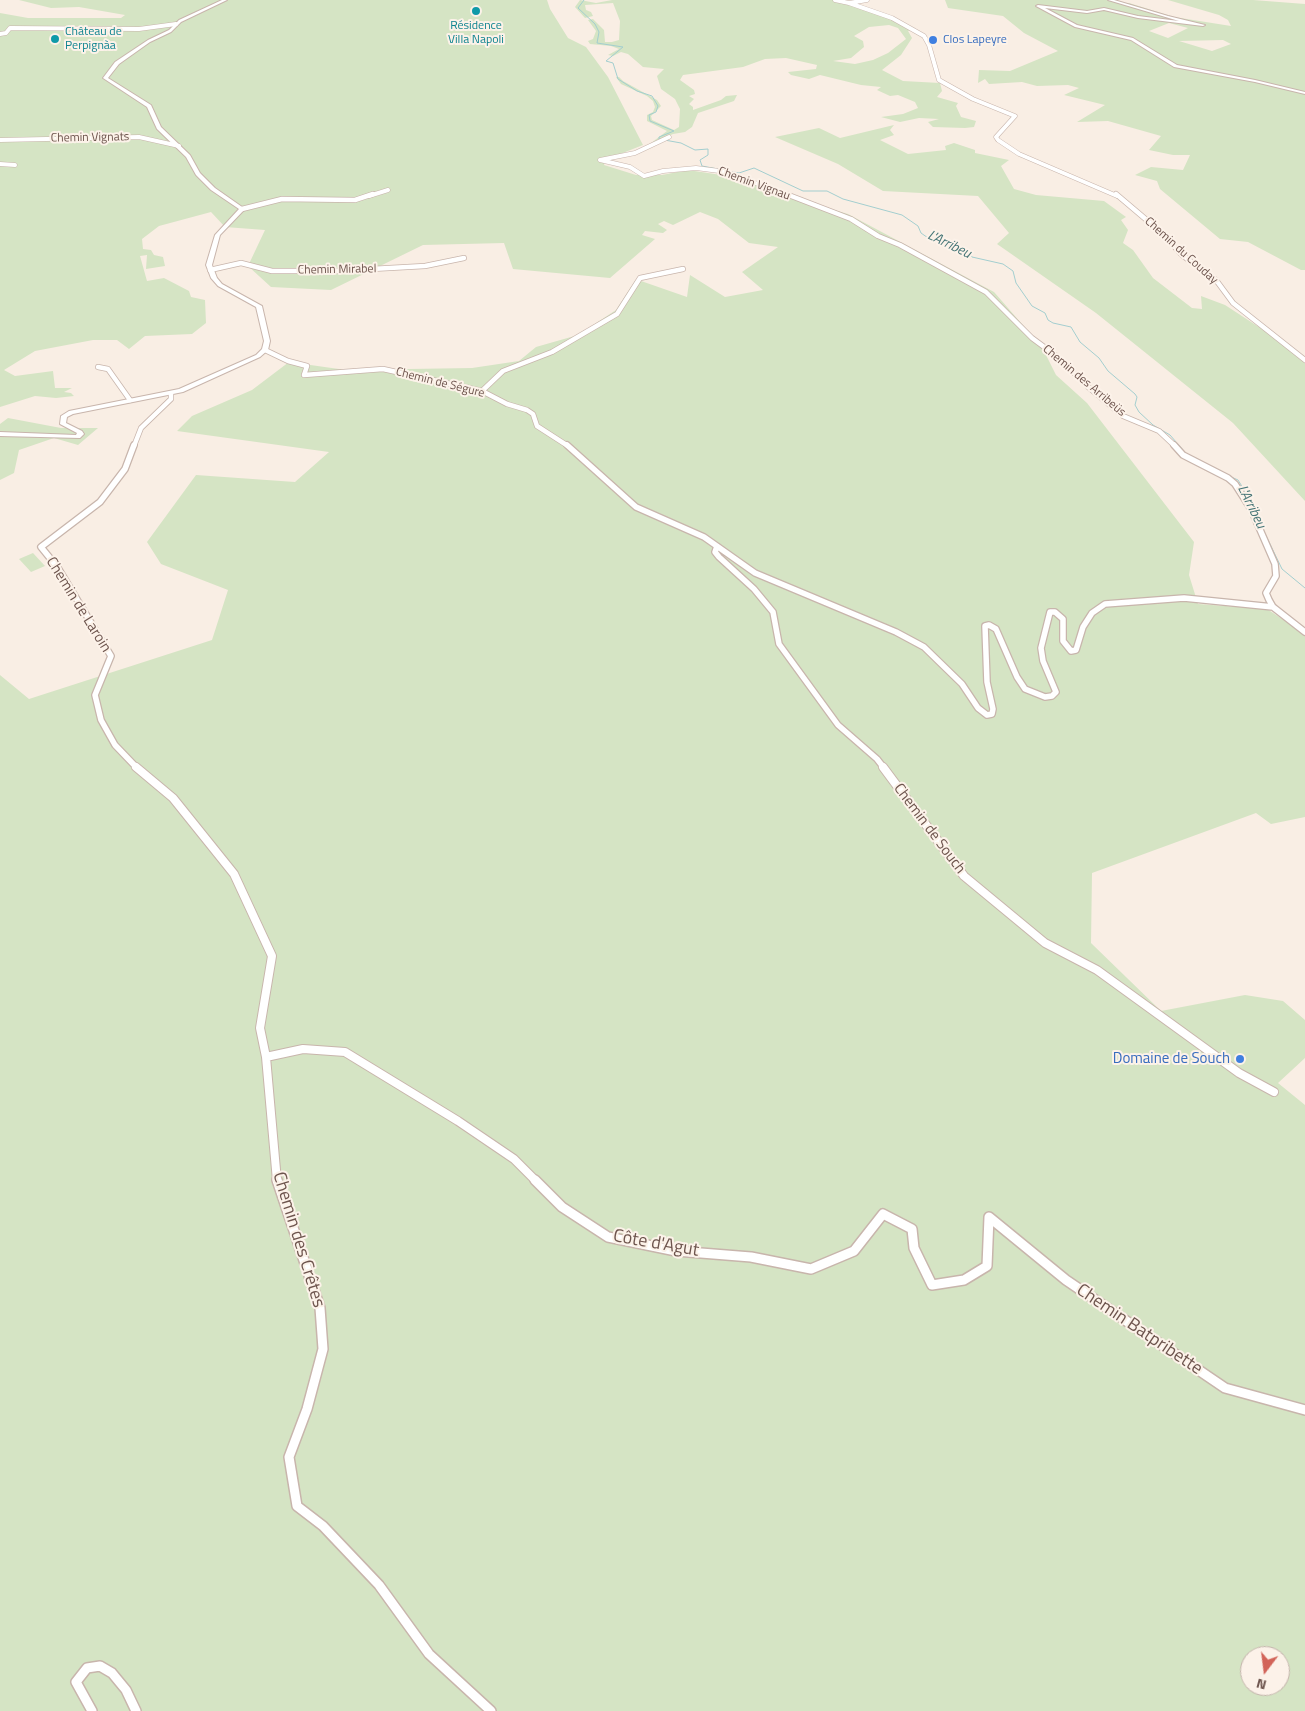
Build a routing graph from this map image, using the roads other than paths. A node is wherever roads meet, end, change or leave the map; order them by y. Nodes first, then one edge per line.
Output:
1 (225, 0) edge
2 (834, 0) edge
3 (867, 0) edge
4 (1110, 0) edge
5 (849, 3) junction
6 (176, 24) junction
7 (0, 34) edge
8 (1305, 93) edge
9 (669, 137) dead end
10 (0, 140) edge
11 (179, 146) junction
12 (0, 164) edge
13 (15, 165) dead end
14 (388, 190) dead end
15 (242, 209) junction
16 (464, 258) dead end
17 (683, 268) dead end
18 (210, 270) junction
19 (968, 280) joint
20 (265, 350) junction
21 (1305, 360) edge
22 (98, 367) dead end
23 (482, 390) junction
24 (171, 394) junction
25 (130, 400) junction
26 (0, 434) edge
27 (704, 537) joint
28 (717, 546) junction
29 (1273, 607) junction
30 (1305, 632) edge
31 (134, 765) joint
32 (266, 1058) junction
33 (1274, 1092) dead end
34 (990, 1217) joint
35 (1305, 1410) edge
36 (92, 1711) edge
37 (136, 1711) edge
38 (491, 1711) edge

1 - 6 street
2 - 5 street
3 - 5 street
4 - 8 street
5 - 21 street, Chemin du Couday
6 - 7 street
6 - 11 street
9 - 19 street, Chemin Vignau
10 - 11 street, Chemin Vignats
11 - 15 street
12 - 13 street
14 - 15 street
15 - 18 street
16 - 18 street, Chemin Mirabel
17 - 23 street
18 - 20 street
19 - 29 street, Chemin des Arribeüs
20 - 23 street, Chemin de Ségure
20 - 24 street
22 - 25 street
23 - 27 street, Chemin de Ségure
24 - 25 street
24 - 31 street, Chemin de Laroin
25 - 26 street
27 - 28 street, Chemin de Souch
28 - 29 street
28 - 33 street, Chemin de Souch
29 - 30 street
31 - 32 street, Chemin des Crêtes
32 - 34 street, Côte d'Agut
32 - 38 street, Chemin des Crêtes
34 - 35 street, Chemin Batpribette
36 - 37 street

